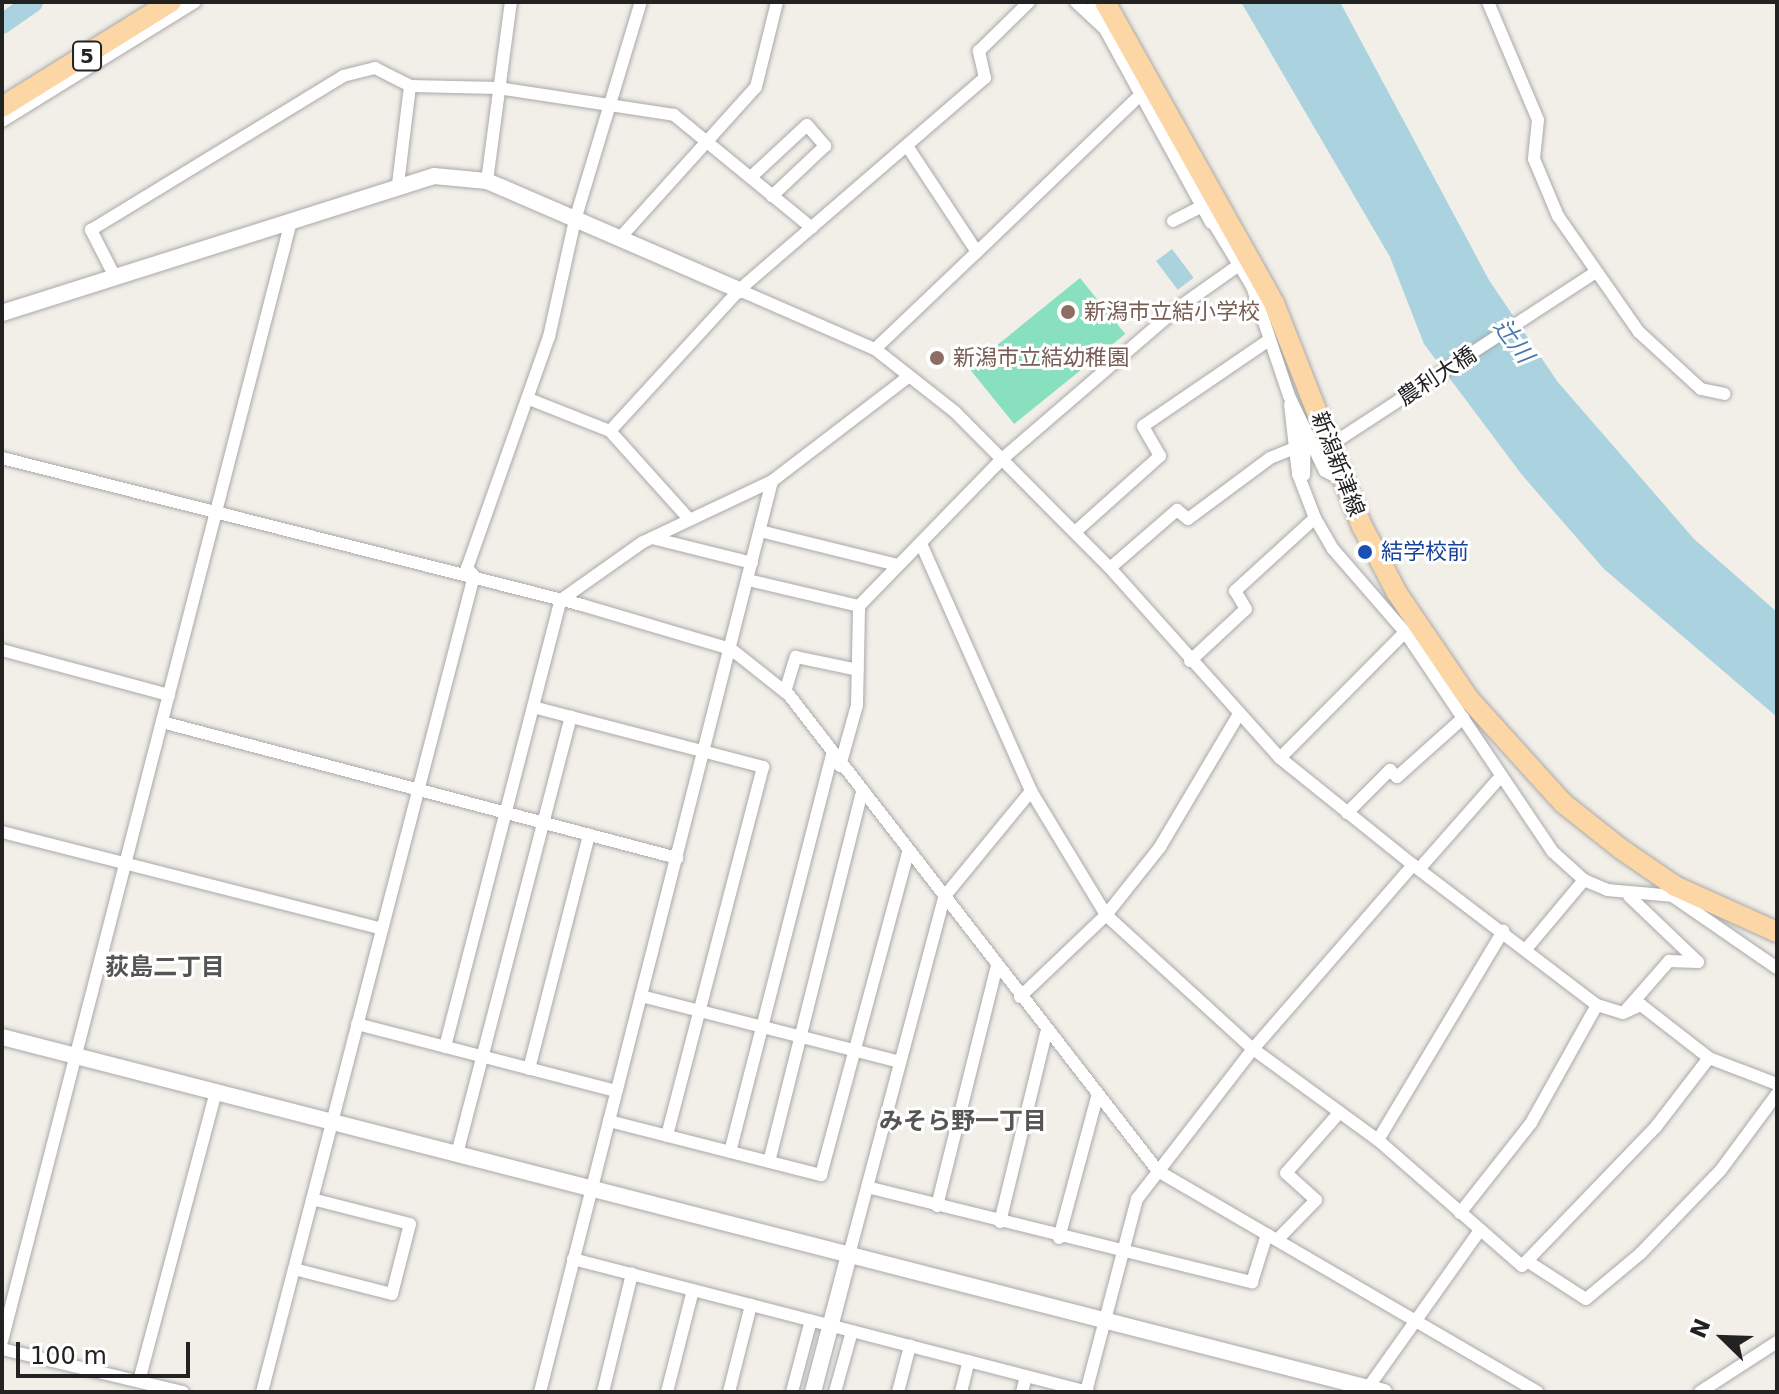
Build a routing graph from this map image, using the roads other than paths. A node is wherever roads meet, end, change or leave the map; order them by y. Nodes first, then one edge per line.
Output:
1 (171, 2) edge
2 (195, 2) edge
3 (511, 2) edge
4 (641, 2) edge
5 (777, 2) edge
6 (1029, 2) edge
7 (1076, 2) edge
8 (1093, 2) edge
9 (1105, 2) edge
10 (1488, 2) edge
11 (1105, 29) junction
12 (410, 86) junction
13 (498, 88) junction
14 (1143, 92) junction
15 (609, 103) junction
16 (2, 107) edge
17 (2, 121) edge
18 (704, 140) junction
19 (907, 146) junction
20 (751, 177) junction
21 (487, 181) junction
22 (398, 184) junction
23 (772, 196) junction
24 (1208, 205) junction
25 (575, 220) junction
26 (291, 221) junction
27 (1173, 221) dead end
28 (812, 228) junction
29 (619, 239) junction
30 (977, 252) junction
31 (1239, 265) junction
32 (1593, 274) junction
33 (114, 275) junction
34 (1252, 286) junction
35 (739, 290) junction
36 (1274, 303) junction
37 (2, 313) edge
38 (1269, 340) junction
39 (875, 349) junction
40 (908, 377) junction
41 (1724, 394) dead end
42 (1289, 396) junction
43 (529, 399) junction
44 (1305, 424) junction
45 (610, 431) junction
46 (1329, 446) junction
47 (1295, 448) junction
48 (2, 458) edge
49 (1001, 460) junction
50 (1340, 479) junction
51 (772, 481) junction
52 (1304, 498) junction
53 (216, 511) junction
54 (1315, 518) junction
55 (689, 519) junction
56 (760, 531) junction
57 (1075, 532) junction
58 (652, 538) junction
59 (922, 546) junction
60 (752, 563) junction
61 (897, 565) junction
62 (1110, 568) junction
63 (474, 576) junction
64 (748, 580) junction
65 (561, 600) junction
66 (859, 606) junction
67 (1405, 632) junction
68 (731, 649) junction
69 (2, 650) edge
70 (1190, 661) junction
71 (858, 670) junction
72 (785, 692) junction
73 (169, 695) junction
74 (533, 707) junction
75 (1239, 714) junction
76 (571, 717) junction
77 (1463, 718) junction
78 (162, 722) junction
79 (705, 752) junction
80 (832, 754) junction
81 (1280, 758) junction
82 (840, 766) junction
83 (1501, 776) junction
84 (418, 791) junction
85 (1031, 791) junction
86 (861, 795) junction
87 (1347, 813) junction
88 (506, 814) junction
89 (543, 823) junction
90 (2, 832) edge
91 (589, 835) junction
92 (908, 853) junction
93 (677, 858) junction
94 (126, 861) junction
95 (1416, 867) junction
96 (1584, 880) junction
97 (1672, 895) junction
98 (1629, 896) junction
99 (944, 897) junction
100 (1703, 901) junction
101 (1106, 915) junction
102 (382, 929) junction
103 (1503, 931) junction
104 (1777, 932) edge
105 (1527, 948) junction
106 (1777, 968) edge
107 (996, 969) junction
108 (641, 996) junction
109 (1020, 997) junction
110 (1597, 1005) junction
111 (700, 1011) junction
112 (1623, 1013) junction
113 (357, 1024) junction
114 (763, 1027) junction
115 (1046, 1033) junction
116 (800, 1036) junction
117 (2, 1037) edge
118 (445, 1047) junction
119 (1253, 1049) junction
120 (856, 1050) junction
121 (76, 1056) junction
122 (483, 1057) junction
123 (1709, 1058) junction
124 (900, 1062) junction
125 (529, 1069) junction
126 (1777, 1084) edge
127 (617, 1091) junction
128 (216, 1092) junction
129 (1777, 1094) edge
130 (1097, 1097) junction
131 (1340, 1112) junction
132 (609, 1121) junction
133 (332, 1122) junction
134 (667, 1136) junction
135 (1378, 1140) junction
136 (730, 1152) junction
137 (457, 1154) junction
138 (769, 1162) junction
139 (1158, 1171) junction
140 (867, 1187) junction
141 (592, 1189) junction
142 (312, 1199) junction
143 (937, 1206) junction
144 (1460, 1213) junction
145 (1000, 1222) junction
146 (1480, 1230) junction
147 (1272, 1237) junction
148 (1059, 1238) junction
149 (1120, 1254) junction
150 (849, 1255) junction
151 (573, 1259) junction
152 (1527, 1261) junction
153 (294, 1269) junction
154 (632, 1274) junction
155 (693, 1290) junction
156 (751, 1305) junction
157 (1415, 1319) junction
158 (811, 1320) junction
159 (1104, 1320) junction
160 (830, 1325) junction
161 (852, 1331) junction
162 (2, 1341) edge
163 (1777, 1342) edge
164 (910, 1346) junction
165 (2, 1349) edge
166 (969, 1361) junction
167 (1026, 1376) junction
168 (139, 1381) junction
169 (1366, 1390) edge
170 (183, 1392) edge
171 (262, 1392) edge
172 (540, 1392) edge
173 (603, 1392) edge
174 (667, 1392) edge
175 (729, 1392) edge
176 (792, 1392) edge
177 (813, 1392) edge
178 (835, 1392) edge
179 (898, 1392) edge
180 (961, 1392) edge
181 (1022, 1392) edge
182 (1087, 1392) edge
183 (1384, 1392) edge
184 (1537, 1392) edge
185 (1700, 1392) edge

1 - 16 main road, 5
2 - 17 street
3 - 13 street
4 - 15 street
5 - 18 street
6 - 19 street
7 - 11 street
8 - 11 street
9 - 24 main road, 新潟新津線
10 - 32 street
11 - 14 street
12 - 13 street
12 - 22 street
12 - 33 street
13 - 15 street
13 - 21 street
14 - 24 street
14 - 30 street
15 - 18 street
15 - 25 street
18 - 20 street
18 - 29 street
19 - 28 street
19 - 30 street
20 - 23 street
20 - 23 street
21 - 22 street
21 - 25 street
22 - 26 street
23 - 28 street
24 - 27 street
24 - 31 street
24 - 36 main road, 新潟新津線
25 - 29 street
25 - 43 street
26 - 33 street
26 - 53 street
28 - 35 street
29 - 35 street
30 - 39 street
31 - 34 street
31 - 49 street
32 - 41 street
32 - 46 street, 農利大橋
33 - 37 street
34 - 36 street
34 - 38 street
35 - 39 street
35 - 45 street
36 - 46 main road, 新潟新津線
38 - 42 street
38 - 57 street
39 - 40 street
40 - 49 street
40 - 51 street
42 - 44 street
42 - 47 street
43 - 45 street
43 - 63 street
44 - 50 street
44 - 52 street
45 - 55 street
46 - 50 main road, 新潟新津線
47 - 52 street
47 - 62 street
48 - 53 street
49 - 57 street
49 - 59 street
50 - 100 main road, 新潟新津線
51 - 55 street
51 - 56 street
52 - 54 street
53 - 63 street
53 - 73 street
54 - 67 street
54 - 70 street
55 - 58 street
56 - 60 street
56 - 61 street
57 - 62 street
58 - 60 street
58 - 65 street
59 - 61 street
59 - 85 street
60 - 64 street
61 - 66 street
62 - 70 street
63 - 65 street
63 - 84 street
64 - 66 street
64 - 68 street
65 - 68 street
65 - 74 street
66 - 71 street
67 - 77 street
67 - 81 street
68 - 72 street
68 - 79 street
69 - 73 street
70 - 75 street
71 - 72 street
71 - 82 street
72 - 80 street
73 - 78 street
74 - 76 street
74 - 88 street
75 - 81 street
75 - 101 street
76 - 79 street
76 - 89 street
77 - 83 street
77 - 87 street
78 - 84 street
78 - 94 street
79 - 93 street
79 - 111 street
80 - 82 street
80 - 114 street
81 - 87 street
82 - 86 street
83 - 95 street
83 - 96 street
84 - 88 street
84 - 102 street
85 - 99 street
85 - 101 street
86 - 92 street
86 - 116 street
87 - 95 street
88 - 89 street
88 - 118 street
89 - 91 street
89 - 122 street
90 - 94 street
91 - 93 street
91 - 125 street
92 - 99 street
92 - 120 street
93 - 108 street
94 - 102 street
94 - 121 street
95 - 103 street
95 - 119 street
96 - 98 street
96 - 105 street
97 - 98 street
97 - 100 street
97 - 106 street
98 - 112 street
99 - 107 street
99 - 124 street
100 - 104 main road, 新潟新津線
101 - 109 street
101 - 119 street
102 - 113 street
103 - 105 street
103 - 135 street
105 - 110 street
107 - 109 street
107 - 143 street
108 - 111 street
108 - 127 street
109 - 115 street
110 - 112 street
110 - 144 street
111 - 114 street
111 - 134 street
112 - 123 street
113 - 118 street
113 - 133 street
114 - 116 street
114 - 136 street
115 - 130 street
115 - 145 street
116 - 120 street
116 - 138 street
117 - 121 street
118 - 122 street
119 - 131 street
119 - 139 street
120 - 124 street
120 - 138 street
121 - 128 street
121 - 162 street
122 - 125 street
122 - 137 street
123 - 126 street
123 - 152 street
124 - 140 street
125 - 127 street
127 - 132 street
128 - 133 street
128 - 168 street
129 - 152 street
130 - 139 street
130 - 148 street
131 - 135 street
131 - 147 street
132 - 134 street
132 - 141 street
133 - 137 street
133 - 142 street
134 - 136 street
135 - 144 street
136 - 138 street
137 - 141 street
139 - 147 street
139 - 149 street
140 - 143 street
140 - 150 street
141 - 150 street
141 - 151 street
142 - 153 street
142 - 153 street
143 - 145 street
144 - 146 street
145 - 148 street
146 - 152 street
146 - 157 street
147 - 149 street
147 - 157 street
148 - 149 street
149 - 159 street
150 - 159 street
150 - 160 street
151 - 154 street
151 - 172 street
153 - 171 street
154 - 155 street
154 - 173 street
155 - 156 street
155 - 174 street
156 - 158 street
156 - 175 street
157 - 169 street
157 - 184 street
158 - 160 street
158 - 176 street
159 - 169 street
159 - 182 street
160 - 161 street
160 - 177 street
161 - 164 street
161 - 178 street
163 - 185 street
164 - 166 street
164 - 179 street
165 - 168 street
166 - 167 street
166 - 180 street
167 - 181 street
167 - 182 street
168 - 170 street
169 - 183 street

